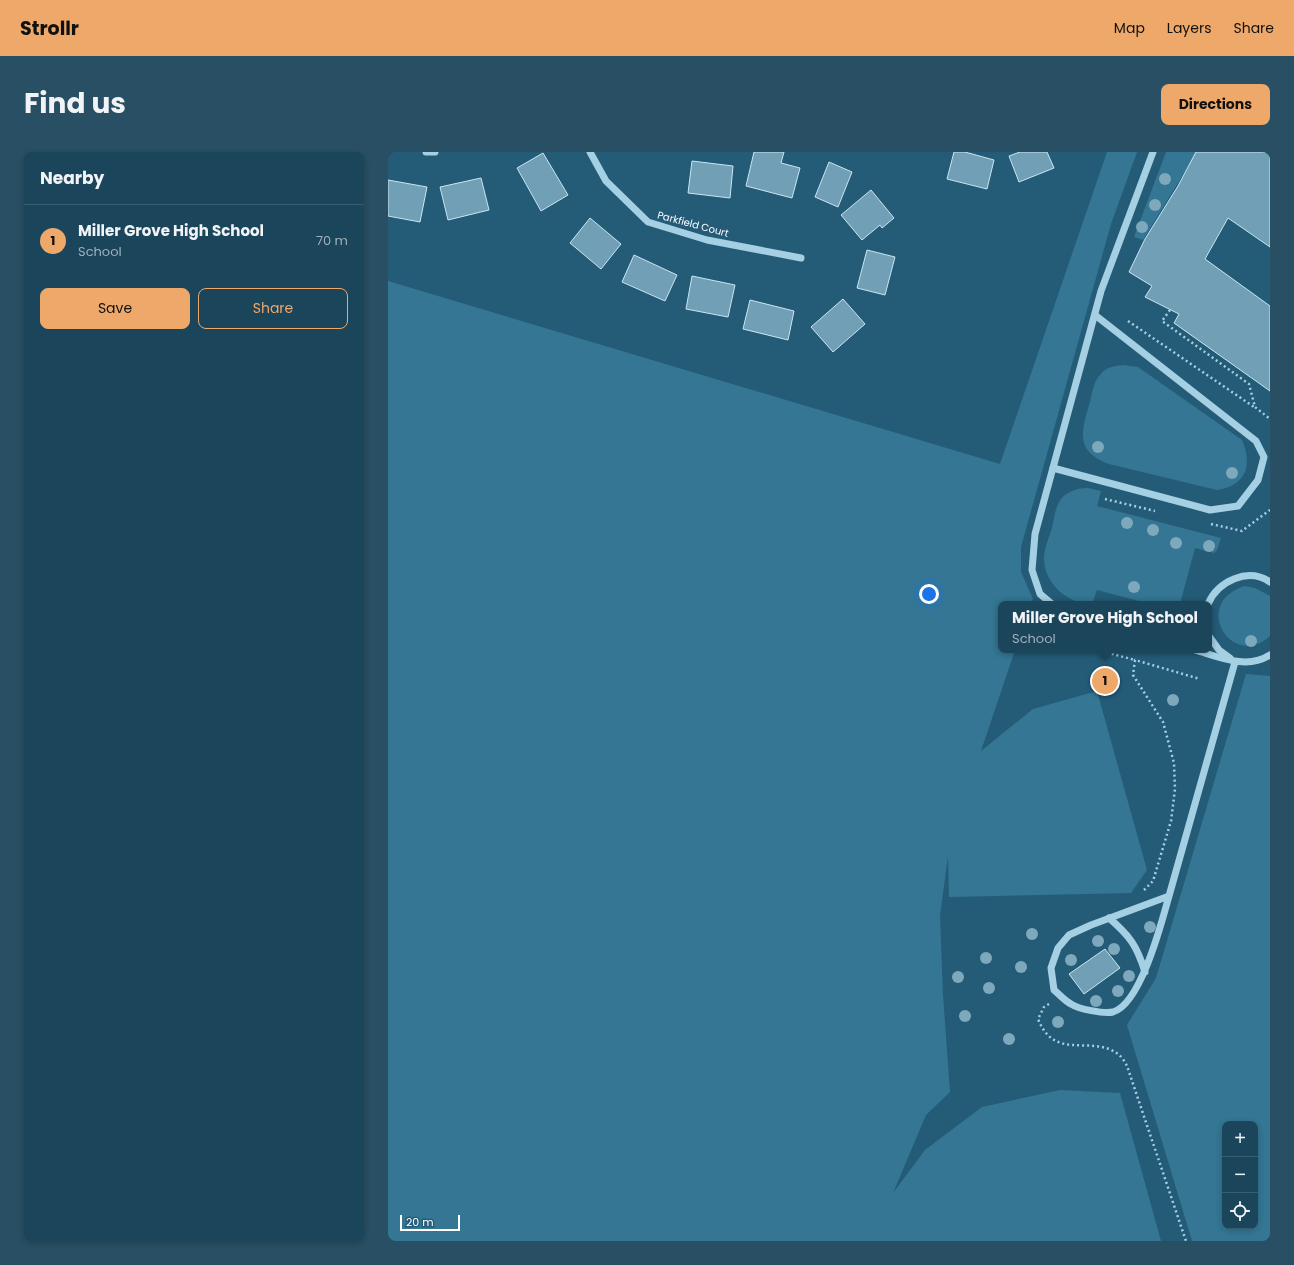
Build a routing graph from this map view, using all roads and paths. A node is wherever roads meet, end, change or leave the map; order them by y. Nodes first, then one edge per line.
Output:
1 (426, 152) edge
2 (435, 152) edge
3 (590, 152) edge
4 (1153, 152) edge
5 (801, 258) dead end
6 (1170, 310) dead end
7 (1094, 315) junction
8 (1121, 317) dead end
9 (1255, 407) junction
10 (1270, 419) edge
11 (1053, 468) junction
12 (1270, 582) edge
13 (1048, 601) edge
14 (1210, 601) edge
15 (1212, 640) edge
16 (1108, 653) edge
17 (1205, 653) edge
18 (1270, 655) edge
19 (1135, 660) junction
20 (1235, 662) junction
21 (1200, 679) dead end
22 (1143, 891) dead end
23 (1169, 896) junction
24 (1109, 918) junction
25 (1145, 972) junction
26 (1053, 1001) dead end
27 (1186, 1241) edge

1 - 2 street
3 - 5 street, Parkfield Court
4 - 7 street
6 - 9 path
7 - 11 street
7 - 11 street
8 - 9 path
9 - 10 path
11 - 13 street
12 - 14 street
15 - 20 street
16 - 19 path
17 - 20 street
18 - 20 street
19 - 21 path
19 - 22 path
20 - 23 street
23 - 24 street
23 - 25 street
24 - 25 street
24 - 25 street
26 - 27 path

